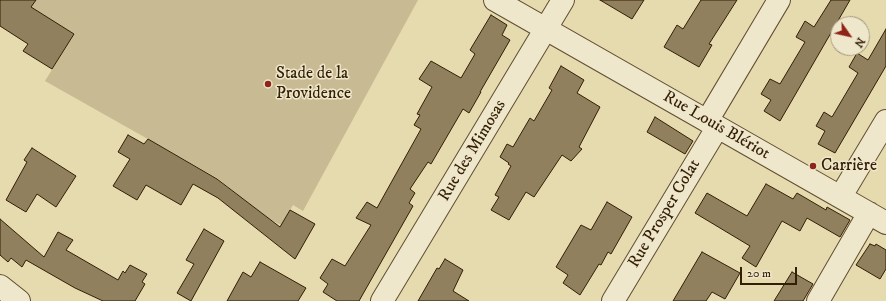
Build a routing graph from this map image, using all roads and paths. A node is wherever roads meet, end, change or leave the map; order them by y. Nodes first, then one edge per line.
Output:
1 (495, 0) edge
2 (563, 0) edge
3 (779, 0) edge
4 (546, 29) junction
5 (886, 121) edge
6 (712, 124) junction
7 (841, 196) junction
8 (877, 218) edge
9 (0, 286) edge
10 (19, 301) edge
11 (382, 301) edge
12 (613, 301) edge
13 (818, 301) edge

1 - 4 street, Rue Louis Blériot
2 - 4 street, Rue des Mimosas
3 - 6 street, Rue Prosper Colat
4 - 6 street, Rue Louis Blériot
4 - 11 street, Rue des Mimosas
5 - 7 street
6 - 7 street, Rue Louis Blériot
6 - 12 street, Rue Prosper Colat
7 - 8 street, Rue Louis Blériot
8 - 13 street
9 - 10 street

